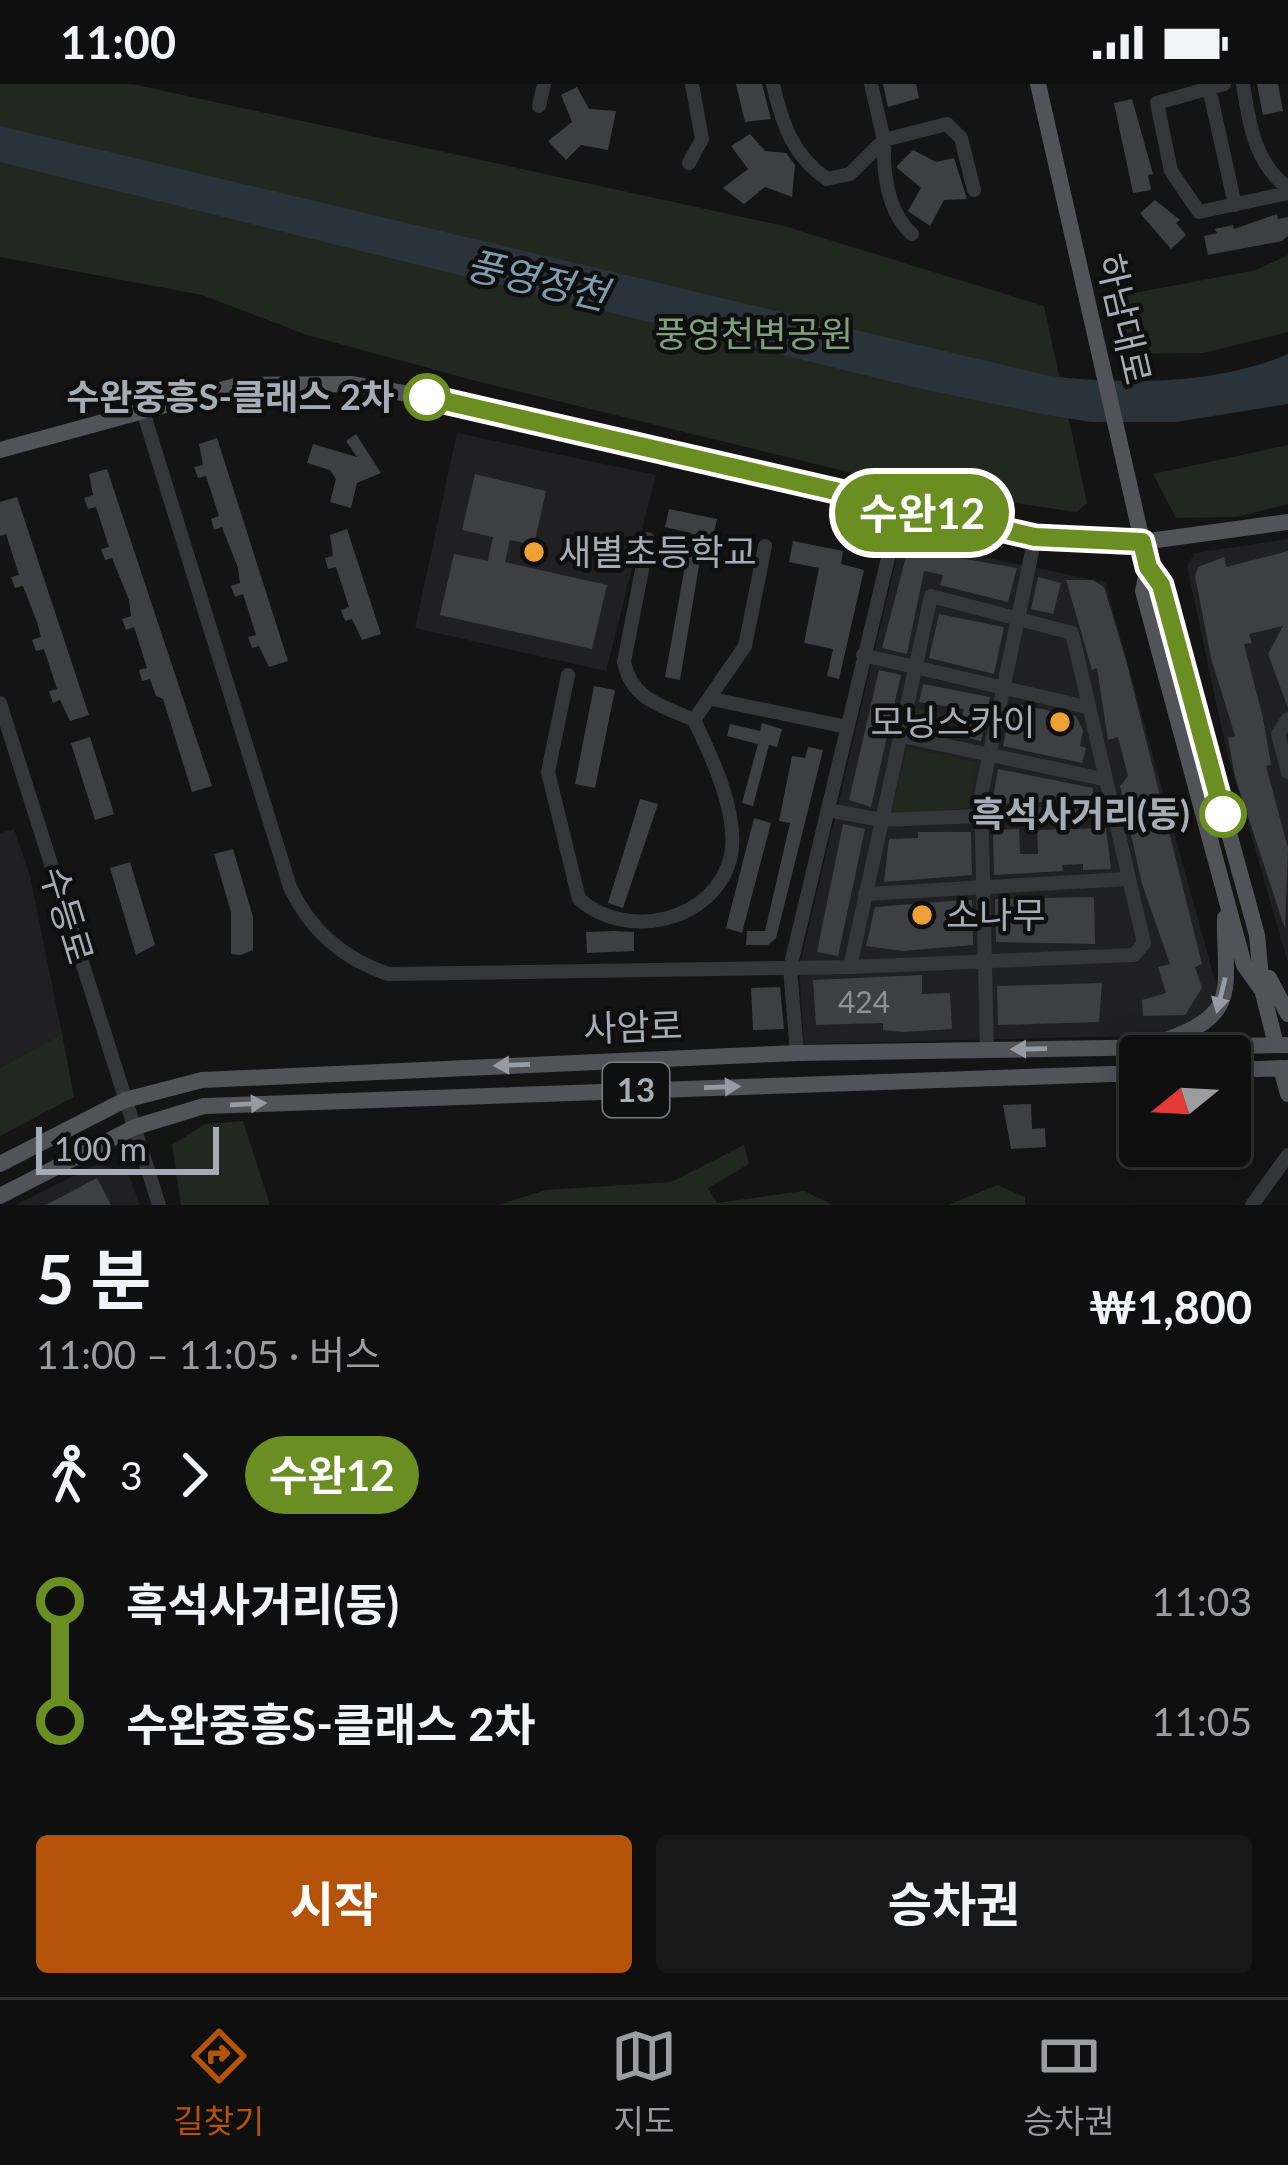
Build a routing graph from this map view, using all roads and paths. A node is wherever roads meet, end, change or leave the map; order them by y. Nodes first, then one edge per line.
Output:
1 (544, 84) edge
2 (692, 84) edge
3 (773, 84) edge
4 (872, 84) edge
5 (1038, 84) edge
6 (1243, 84) edge
7 (1216, 86) edge
8 (539, 106) dead end
9 (884, 140) junction
10 (689, 163) dead end
11 (974, 190) dead end
12 (1288, 190) edge
13 (1235, 205) junction
14 (912, 234) dead end
15 (142, 408) junction
16 (0, 450) edge
17 (900, 508) junction
18 (1288, 522) edge
19 (1035, 537) junction
20 (648, 538) dead end
21 (1142, 542) junction
22 (765, 546) dead end
23 (1148, 567) junction
24 (1016, 618) junction
25 (863, 656) junction
26 (916, 668) junction
27 (568, 674) dead end
28 (1001, 687) junction
29 (712, 699) junction
30 (0, 703) edge
31 (1086, 706) junction
32 (694, 719) junction
33 (1288, 719) edge
34 (847, 727) junction
35 (902, 736) junction
36 (988, 755) junction
37 (1288, 772) edge
38 (1103, 779) junction
39 (828, 810) junction
40 (1110, 812) junction
41 (981, 816) junction
42 (881, 820) junction
43 (1127, 880) junction
44 (984, 888) junction
45 (865, 894) junction
46 (1225, 897) junction
47 (1262, 955) junction
48 (985, 961) junction
49 (850, 967) junction
50 (790, 968) junction
51 (1262, 989) junction
52 (1288, 1014) edge
53 (1181, 1035) edge
54 (1251, 1045) edge
55 (1282, 1045) edge
56 (1119, 1047) edge
57 (987, 1050) junction
58 (797, 1053) junction
59 (1284, 1068) edge
60 (1251, 1069) edge
61 (1119, 1074) edge
62 (1288, 1094) edge
63 (124, 1100) junction
64 (135, 1127) junction
65 (1288, 1155) edge
66 (0, 1164) edge
67 (0, 1196) edge
68 (159, 1205) edge
69 (1252, 1205) edge

1 - 8 street
2 - 10 street
3 - 9 street
4 - 9 street
5 - 21 main road, 하남대로
6 - 12 street
7 - 13 street
7 - 13 street
9 - 11 street
9 - 14 street
12 - 13 street
15 - 16 main road
15 - 17 main road
15 - 50 street
17 - 19 main road
17 - 25 street
18 - 21 main road
19 - 21 main road
19 - 24 street
20 - 32 street
21 - 23 main road, 하남대로
22 - 29 street
23 - 46 main road, 하남대로
23 - 47 main road, 하남대로
24 - 26 street
24 - 28 street
24 - 31 street
25 - 26 street
25 - 34 street
26 - 28 street
26 - 35 street
27 - 32 street
28 - 31 street
28 - 36 street
29 - 32 street
29 - 34 street
30 - 63 street, 수등로
31 - 38 street
33 - 37 street
34 - 39 street
35 - 36 street
35 - 42 street
36 - 38 street
36 - 41 street
38 - 40 street
39 - 42 street
39 - 50 street
40 - 41 street
40 - 43 street
41 - 42 street
41 - 44 street
42 - 45 street
43 - 44 street
43 - 48 street
44 - 45 street
44 - 48 street
45 - 49 street
46 - 51 main road, 하남대로
46 -> 53 main road
47 - 51 main road, 하남대로
47 - 52 main road
48 - 49 street
48 - 57 street
49 - 50 street
50 - 58 street
51 - 55 main road, 하남대로
54 - 55 main road, 사암로 / 13
55 - 59 street, 하남대로
56 -> 57 main road, 사암로 / 13
57 - 58 main road, 사암로 / 13
58 -> 63 main road, 사암로 / 13
59 - 60 main road
59 - 62 main road, 하남대로
64 -> 61 main road, 사암로 / 13
63 - 64 street, 수등로
63 - 66 main road, 사암로 / 13
64 - 67 main road, 사암로 / 13
64 - 68 street, 수등로
65 - 69 street

